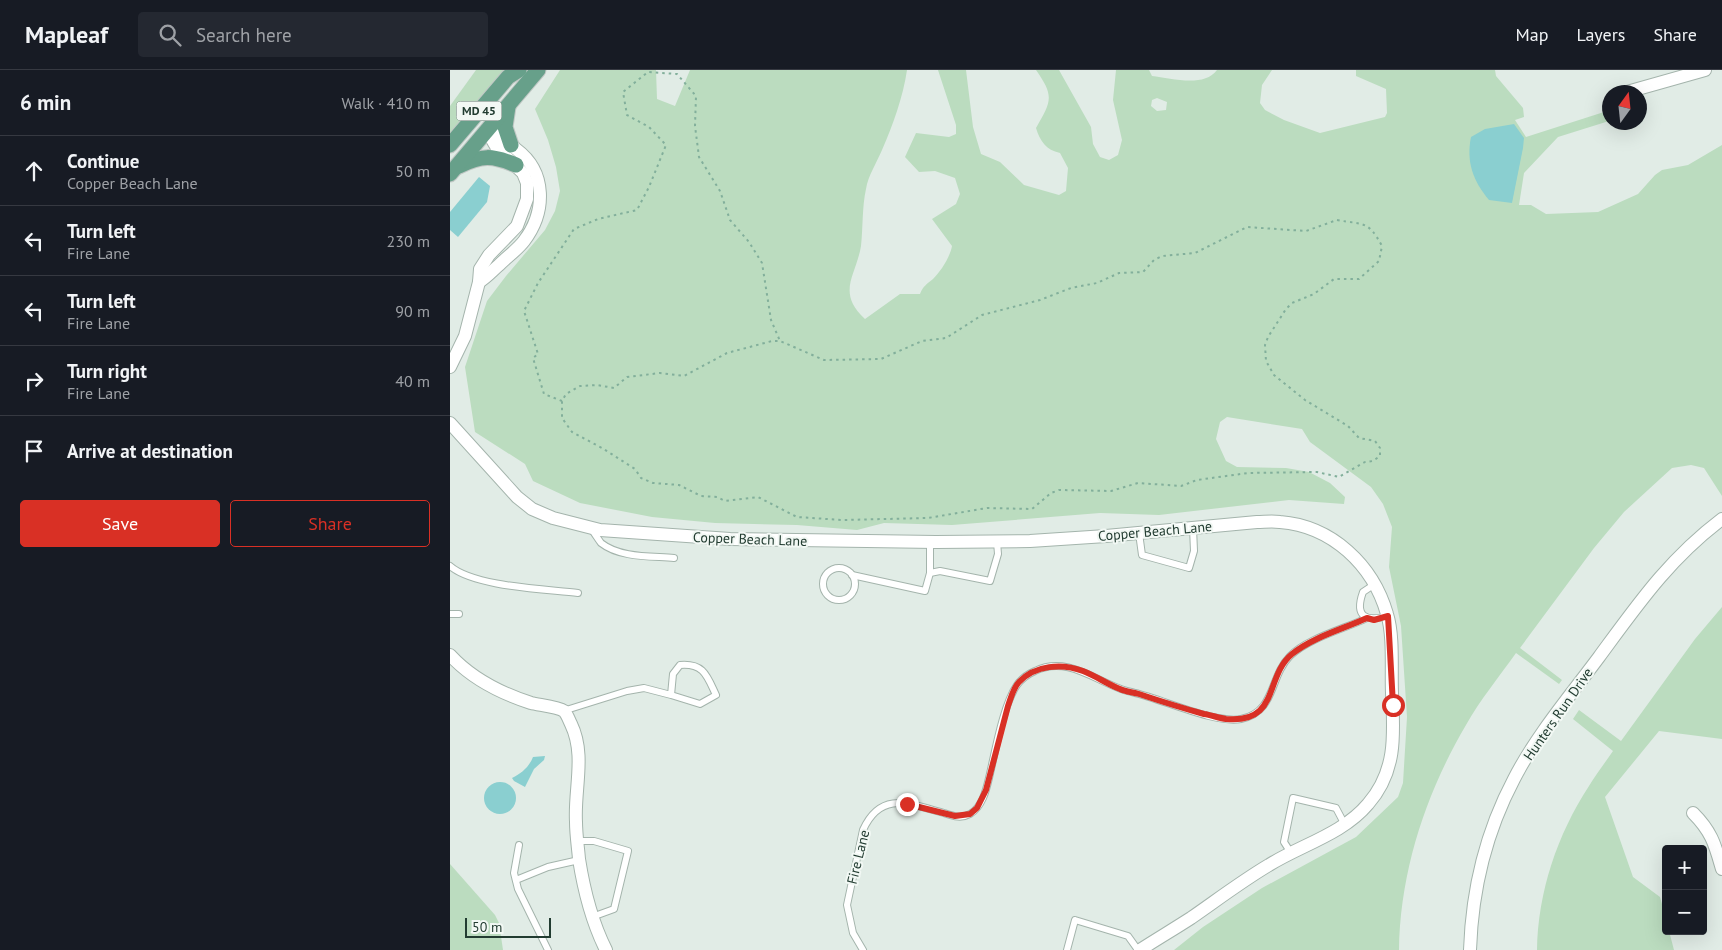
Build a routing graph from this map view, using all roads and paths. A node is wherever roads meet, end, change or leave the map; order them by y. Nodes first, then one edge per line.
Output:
1 (519, 70) edge
2 (525, 70) edge
3 (538, 70) edge
4 (1705, 70) edge
5 (1647, 86) edge
6 (508, 107) junction
7 (487, 132) junction
8 (450, 145) edge
9 (511, 145) junction
10 (516, 165) junction
11 (452, 167) edge
12 (522, 216) junction
13 (535, 220) junction
14 (479, 282) junction
15 (780, 341) junction
16 (450, 367) edge
17 (562, 401) junction
18 (450, 424) edge
19 (1722, 519) edge
20 (590, 528) junction
21 (1193, 528) junction
22 (1139, 533) junction
23 (930, 542) junction
24 (997, 542) junction
25 (674, 558) dead end
26 (450, 566) edge
27 (930, 573) junction
28 (852, 575) junction
29 (1375, 584) junction
30 (578, 593) dead end
31 (450, 614) edge
32 (459, 614) dead end
33 (1388, 616) junction
34 (1367, 618) junction
35 (450, 655) edge
36 (671, 695) junction
37 (563, 711) junction
38 (1693, 813) dead end
39 (1345, 825) junction
40 (578, 841) junction
41 (518, 845) dead end
42 (1291, 853) junction
43 (580, 860) junction
44 (1722, 870) edge
45 (516, 880) junction
46 (592, 917) junction
47 (548, 950) edge
48 (606, 950) edge
49 (863, 950) edge
50 (1067, 950) edge
51 (1139, 950) edge
52 (1470, 950) edge

1 - 8 main road, MD 45
2 - 7 main road
3 - 6 main road, MD 45
4 - 5 street
6 - 7 main road, MD 45
6 - 9 main road
7 - 9 street
7 - 10 street
7 - 11 main road
9 - 13 street
10 - 11 main road
10 - 12 street
12 - 13 street
12 - 14 street
13 - 14 street
14 - 16 street
15 - 17 path
15 - 17 path
15 - 17 path
18 - 20 street, Copper Beach Lane
19 - 52 street, Hunters Run Drive
20 - 23 street, Copper Beach Lane
20 - 25 lane
21 - 22 street, Copper Beach Lane
21 - 22 lane
21 - 29 street, Copper Beach Lane
22 - 24 street, Copper Beach Lane
23 - 24 street, Copper Beach Lane
23 - 27 lane
24 - 27 lane
26 - 30 lane
27 - 28 lane
28 - 28 lane
29 - 33 street, Copper Beach Lane
29 - 34 lane
31 - 32 lane
33 - 34 lane
33 - 39 street, Copper Beach Lane
34 - 49 lane, Fire Lane
35 - 37 street
36 - 36 lane
36 - 37 lane
37 - 40 street
38 - 44 street
39 - 42 street, Copper Beach Lane
39 - 42 lane
40 - 43 street
40 - 46 lane
41 - 45 lane
42 - 51 street, Copper Beach Lane
43 - 45 lane
43 - 46 street
45 - 47 lane
46 - 48 street
50 - 51 lane

